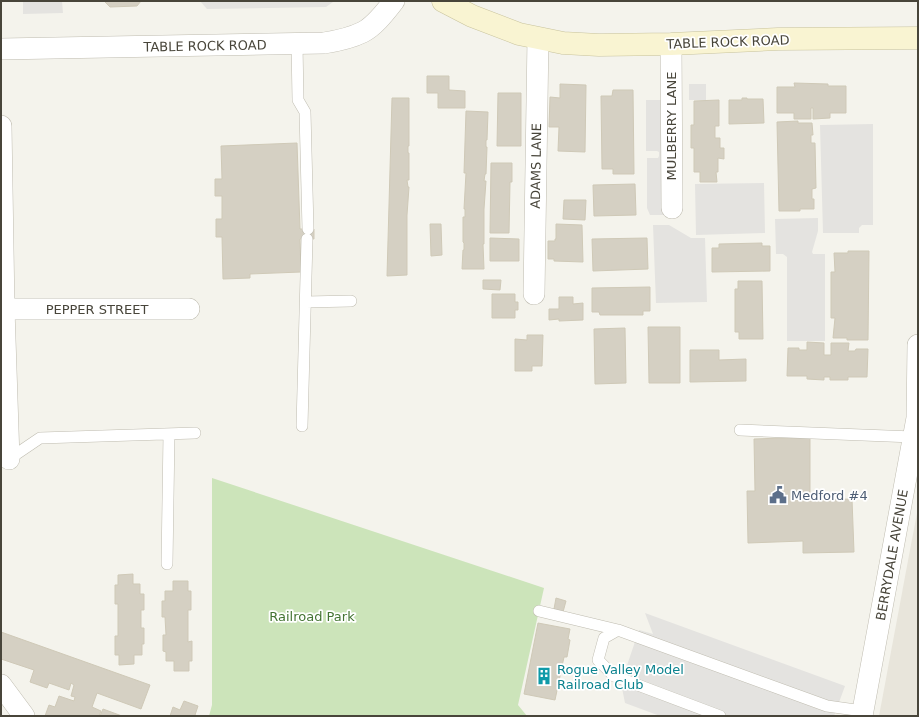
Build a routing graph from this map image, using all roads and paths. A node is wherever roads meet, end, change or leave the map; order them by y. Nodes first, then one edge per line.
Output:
1 (394, 1) edge
2 (443, 1) edge
3 (538, 38) junction
4 (918, 38) edge
5 (297, 44) junction
6 (671, 44) junction
7 (1, 49) edge
8 (1, 126) edge
9 (672, 208) dead end
10 (534, 294) dead end
11 (351, 301) dead end
12 (306, 302) junction
13 (4, 309) junction
14 (189, 309) dead end
15 (918, 345) edge
16 (302, 426) dead end
17 (740, 430) dead end
18 (195, 433) dead end
19 (169, 434) junction
20 (914, 437) junction
21 (9, 459) joint
22 (167, 564) dead end
23 (539, 611) dead end
24 (618, 630) junction
25 (1, 685) edge
26 (863, 714) edge
27 (24, 716) edge
28 (720, 716) edge

1 - 5 street, TABLE ROCK ROAD
2 - 3 main road, TABLE ROCK ROAD
3 - 6 main road, TABLE ROCK ROAD
3 - 10 street, ADAMS LANE
4 - 6 main road, TABLE ROCK ROAD
5 - 7 street, TABLE ROCK ROAD
5 - 12 lane
6 - 9 street, MULBERRY LANE
8 - 13 street
11 - 12 lane
12 - 16 lane
13 - 14 street, PEPPER STREET
13 - 21 street
15 - 20 street, BERRYDALE AVENUE
17 - 20 lane
18 - 19 lane
19 - 21 lane
19 - 22 lane
20 - 26 street, BERRYDALE AVENUE
23 - 24 lane
24 - 26 lane
24 - 28 lane
25 - 27 street

